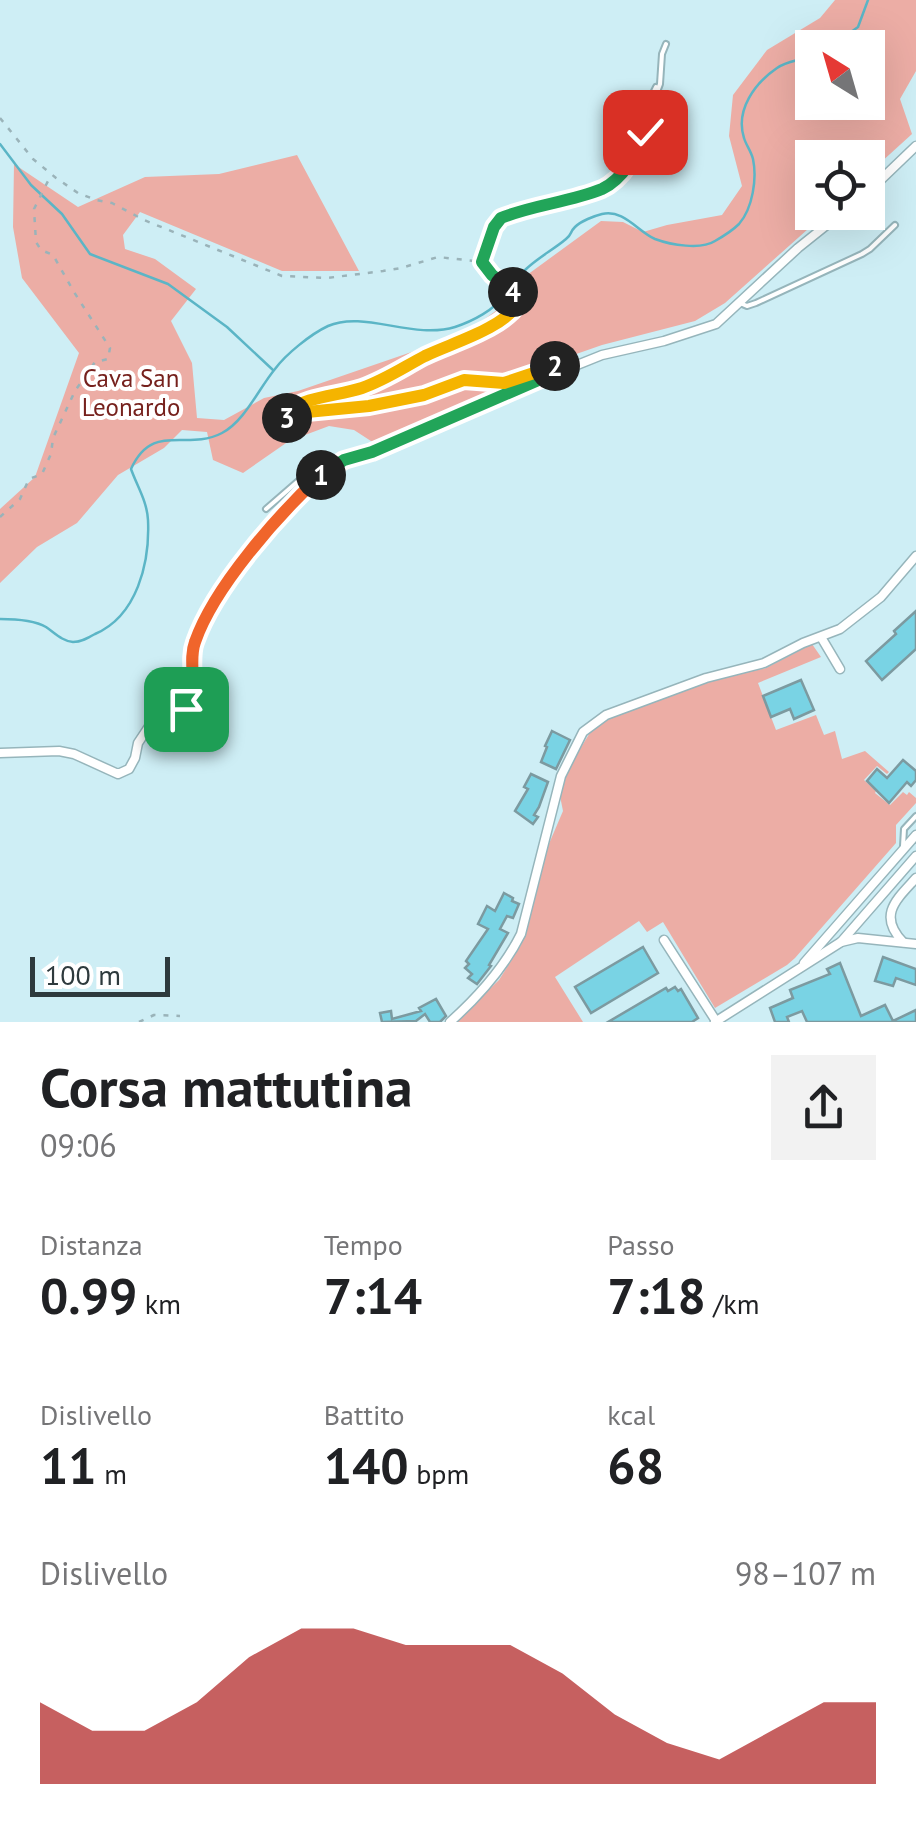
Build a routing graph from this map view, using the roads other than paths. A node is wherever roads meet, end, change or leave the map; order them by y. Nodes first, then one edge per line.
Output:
1 (666, 44) dead end
2 (660, 84) junction
3 (628, 145) dead end
4 (916, 146) edge
5 (885, 176) edge
6 (895, 225) dead end
7 (820, 230) edge
8 (482, 262) road end
9 (740, 303) junction
10 (344, 460) junction
11 (266, 508) dead end
12 (916, 556) edge
13 (822, 637) junction
14 (840, 669) dead end
15 (0, 753) edge
16 (916, 816) edge
17 (916, 834) edge
18 (903, 850) junction
19 (916, 856) edge
20 (916, 878) edge
21 (664, 940) dead end
22 (841, 942) junction
23 (903, 942) junction
24 (916, 944) edge
25 (799, 970) junction
26 (450, 1022) edge
27 (716, 1022) edge

1 - 2 lane
2 - 3 lane
2 - 8 lane
4 - 5 street
6 - 9 lane
7 - 9 street
9 - 10 street
10 - 11 lane
10 - 15 street
12 - 13 street
13 - 14 street
13 - 26 street
16 - 18 lane
17 - 18 street
18 - 25 street
19 - 22 street
20 - 23 street
21 - 27 street
22 - 23 street
22 - 25 street
23 - 24 street
25 - 27 street

